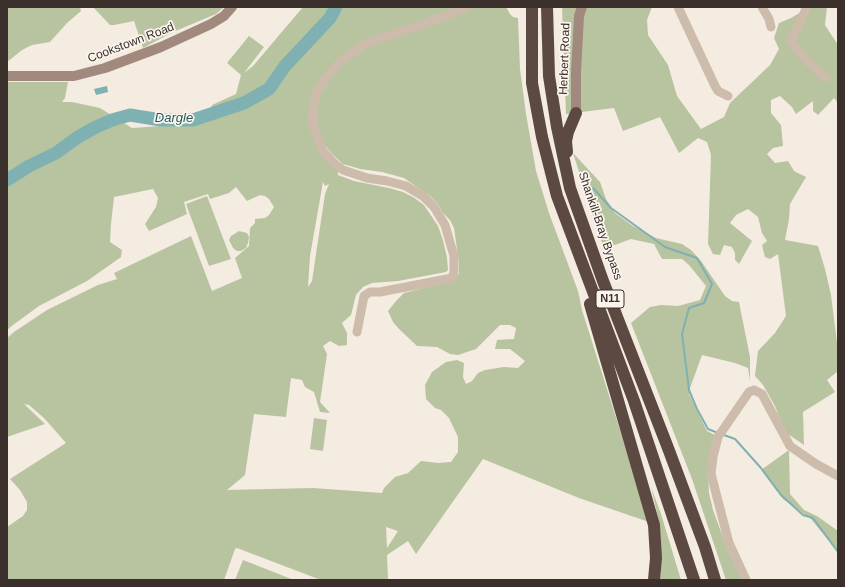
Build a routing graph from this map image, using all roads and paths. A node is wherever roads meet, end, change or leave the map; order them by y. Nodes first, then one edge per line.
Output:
1 (232, 7) edge
2 (466, 7) edge
3 (524, 7) edge
4 (532, 7) edge
5 (547, 7) edge
6 (551, 7) edge
7 (582, 7) edge
8 (678, 7) edge
9 (762, 7) edge
10 (807, 7) edge
11 (771, 27) dead end
12 (7, 76) edge
13 (826, 78) dead end
14 (532, 83) junction
15 (728, 96) dead end
16 (576, 113) junction
17 (557, 196) junction
18 (357, 332) dead end
19 (672, 458) junction
20 (838, 476) edge
21 (654, 580) edge
22 (694, 580) edge
23 (715, 580) edge
24 (746, 580) edge

1 - 12 street, Cookstown Road
2 - 18 street
3 - 14 highway, N11
4 - 14 highway, N11
5 - 19 highway, Shankill-Bray Bypass / N11
6 - 16 highway
7 - 16 street, Herbert Road
8 - 15 street
9 - 11 street
10 - 13 street
14 - 17 highway, N11
16 - 19 highway, N11
17 - 21 highway, N11
17 - 22 highway, N11
19 - 23 highway, Shankill-Bray Bypass / N11
20 - 24 street

